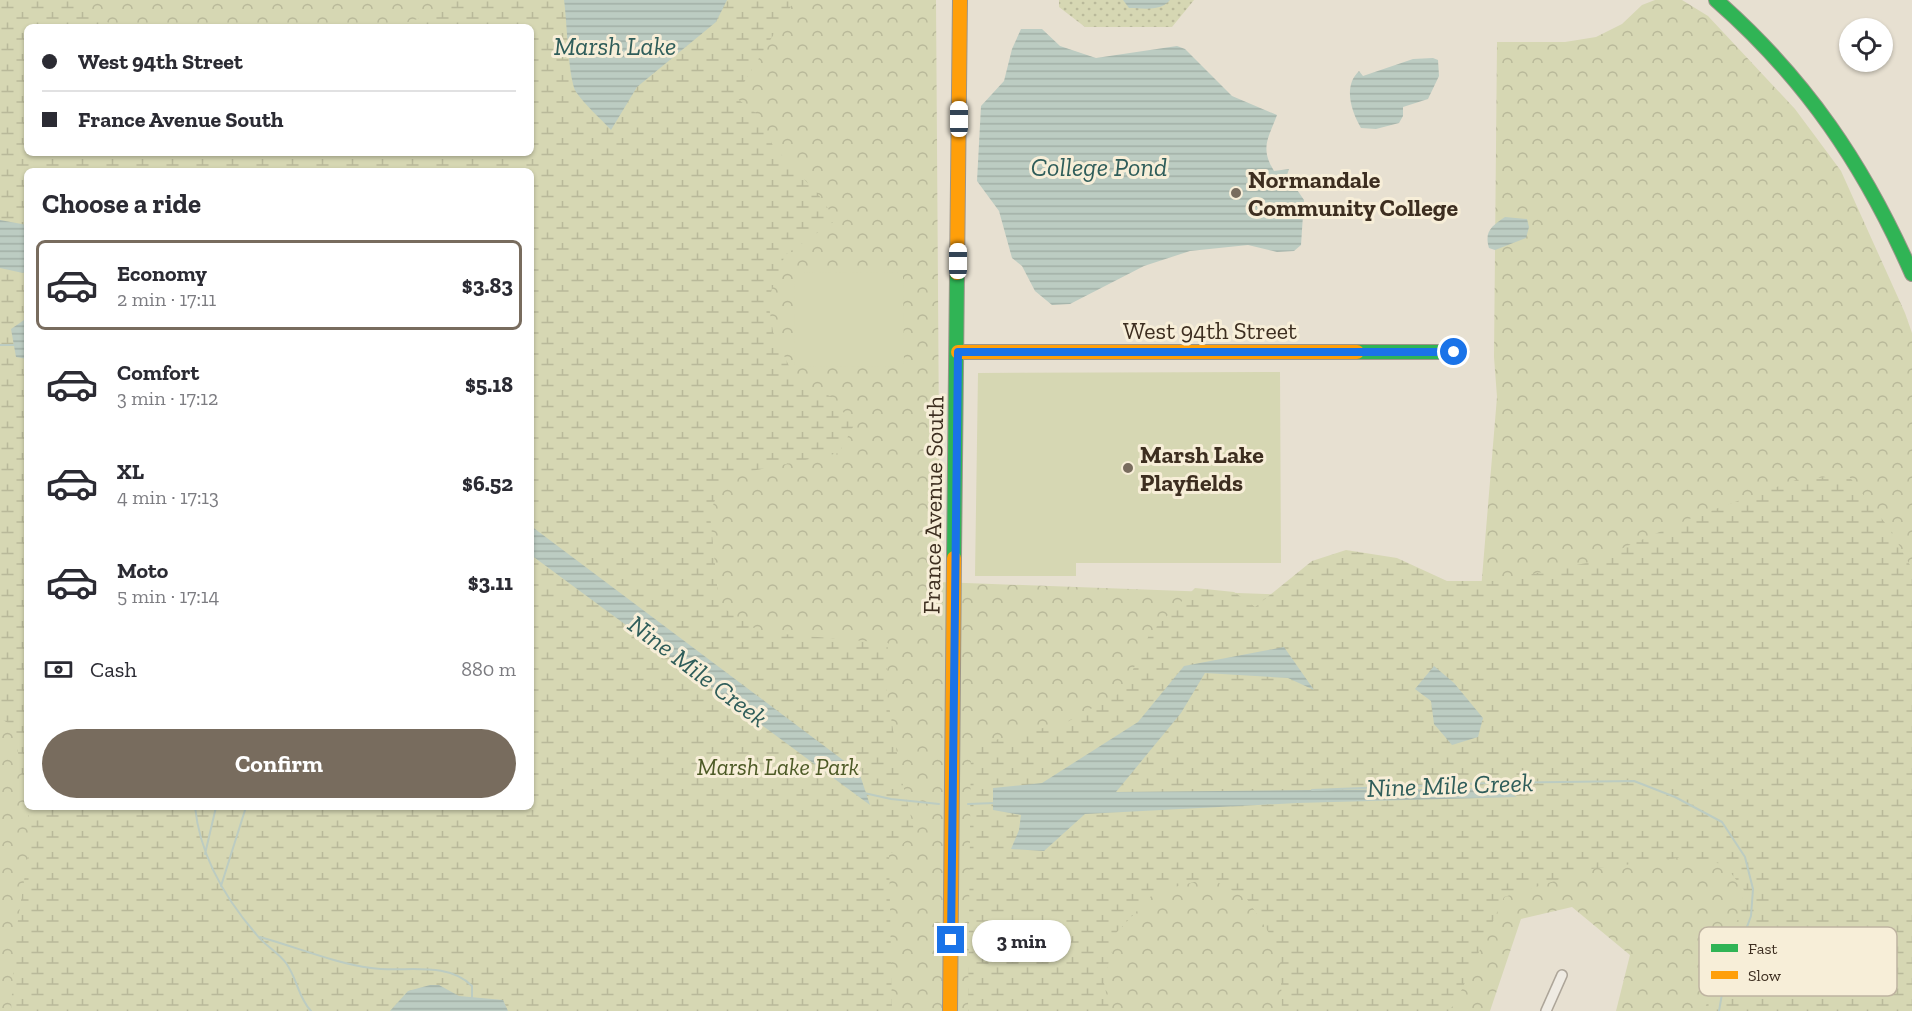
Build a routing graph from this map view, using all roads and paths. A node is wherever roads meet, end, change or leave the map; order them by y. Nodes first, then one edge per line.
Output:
1 (960, 0) edge
2 (1716, 0) edge
3 (1912, 274) edge
4 (958, 352) junction
5 (1462, 352) dead end
6 (1562, 975) dead end
7 (950, 1011) edge
8 (1546, 1011) edge

1 - 4 main road, France Avenue South
2 - 3 main road
4 - 5 main road, West 94th Street
4 - 7 main road, France Avenue South
6 - 8 street

